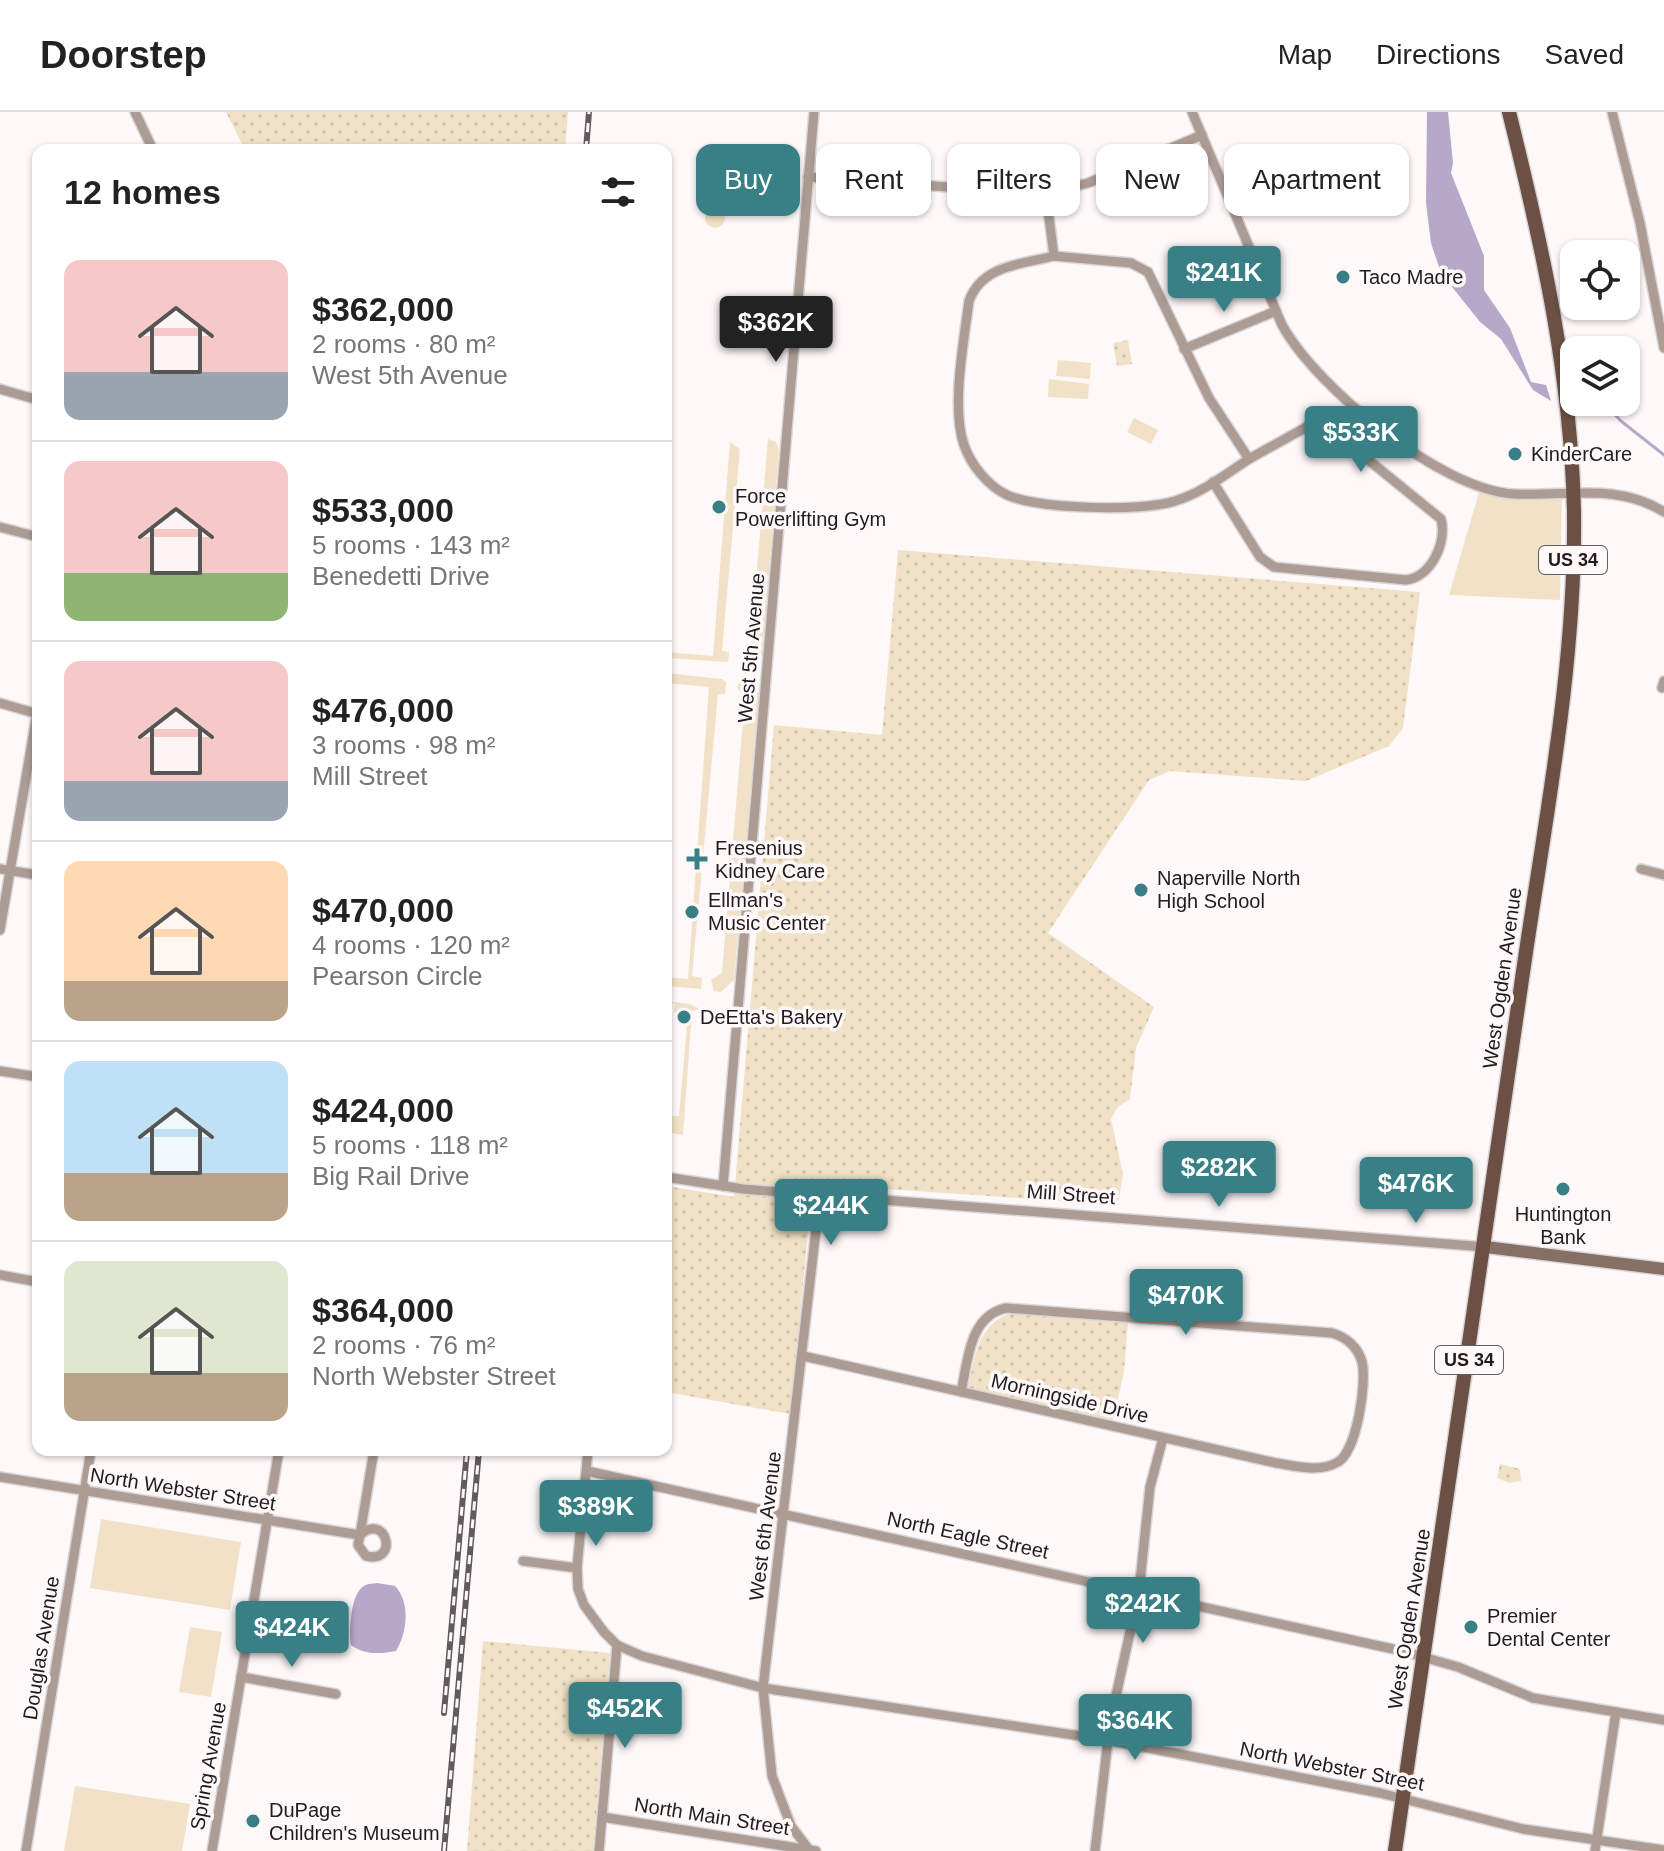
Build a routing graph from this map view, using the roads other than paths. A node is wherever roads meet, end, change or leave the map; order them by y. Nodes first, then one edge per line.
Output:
1 (135, 112) edge
2 (814, 112) edge
3 (1192, 112) edge
4 (1509, 112) edge
5 (1612, 112) edge
6 (1202, 135) junction
7 (150, 144) edge
8 (808, 177) junction
9 (1080, 185) edge
10 (947, 187) edge
11 (1049, 216) edge
12 (1054, 256) junction
13 (1276, 311) junction
14 (1664, 348) edge
15 (1184, 349) junction
16 (0, 389) edge
17 (32, 398) edge
18 (1388, 432) junction
19 (1367, 458) junction
20 (1249, 459) junction
21 (1213, 482) junction
22 (1573, 492) junction
23 (1664, 512) edge
24 (0, 527) edge
25 (32, 535) edge
26 (0, 703) edge
27 (32, 712) edge
28 (32, 738) edge
29 (1641, 869) dead end
30 (5, 870) edge
31 (32, 874) edge
32 (1664, 875) edge
33 (0, 930) edge
34 (0, 1071) edge
35 (32, 1076) edge
36 (672, 1178) edge
37 (723, 1186) junction
38 (820, 1195) junction
39 (1486, 1247) junction
40 (1664, 1269) edge
41 (0, 1275) edge
42 (32, 1281) edge
43 (803, 1356) junction
44 (961, 1392) junction
45 (1163, 1438) junction
46 (90, 1456) edge
47 (278, 1456) edge
48 (373, 1456) edge
49 (588, 1456) edge
50 (587, 1471) junction
51 (0, 1477) edge
52 (85, 1492) junction
53 (784, 1514) junction
54 (268, 1520) junction
55 (523, 1561) dead end
56 (577, 1568) junction
57 (1139, 1591) junction
58 (617, 1645) junction
59 (1424, 1656) junction
60 (241, 1677) junction
61 (763, 1688) junction
62 (336, 1694) dead end
63 (1616, 1712) junction
64 (1664, 1720) edge
65 (1107, 1740) junction
66 (1402, 1798) junction
67 (602, 1817) junction
68 (1596, 1840) junction
69 (810, 1850) edge
70 (1664, 1850) edge
71 (26, 1851) edge
72 (212, 1851) edge
73 (599, 1851) edge
74 (816, 1851) edge
75 (1095, 1851) edge
76 (1395, 1851) edge
77 (1595, 1851) edge

1 - 7 street
2 - 8 street, West 5th Avenue
3 - 6 street
4 - 22 main road, West Ogden Avenue / US 34
5 - 14 street
6 - 9 street
6 - 13 street
8 - 10 street
8 - 37 street, West 5th Avenue
11 - 12 street
12 - 15 street
12 - 21 street
13 - 15 street
13 - 18 street
15 - 20 street
16 - 17 street
18 - 19 street
18 - 22 street
19 - 20 street
19 - 21 street
20 - 21 street
22 - 23 street
22 - 39 main road, West Ogden Avenue / US 34
24 - 25 street
26 - 27 street
28 - 30 street
29 - 32 street
30 - 31 street
30 - 33 street
34 - 35 street
36 - 37 street, Mill Street
37 - 38 street, Mill Street
38 - 39 street, Mill Street
38 - 43 street, West 6th Avenue
39 - 40 main road, Mill Street
39 - 59 main road, West Ogden Avenue / US 34
41 - 42 street
43 - 44 street, Morningside Drive
43 - 53 street, West 6th Avenue
44 - 45 street, Morningside Drive
44 - 45 street, Morningside Drive
45 - 57 street
46 - 52 street, Douglas Avenue
47 - 54 street, Spring Avenue
48 - 54 street, North Webster Street
49 - 50 street
50 - 53 street, North Eagle Street
50 - 56 street
51 - 52 street, North Webster Street
52 - 54 street, North Webster Street
52 - 71 street, Douglas Avenue
53 - 57 street, North Eagle Street
53 - 61 street, West 6th Avenue
54 - 60 street, Spring Avenue
55 - 56 street
56 - 58 street
57 - 59 street, North Eagle Street
57 - 65 street
58 - 61 street, North Webster Street
58 - 67 street
59 - 63 street, North Eagle Street
59 - 66 main road, West Ogden Avenue / US 34
60 - 62 street
60 - 72 street, Spring Avenue
61 - 65 street, North Webster Street
61 - 69 street, West 6th Avenue
63 - 64 street, North Eagle Street
63 - 68 street
65 - 66 street, North Webster Street
65 - 75 street
66 - 68 street, North Webster Street
66 - 76 main road, West Ogden Avenue / US 34
67 - 69 street, North Main Street
67 - 73 street
68 - 70 street, North Webster Street
68 - 77 street
69 - 74 street, North Main Street

